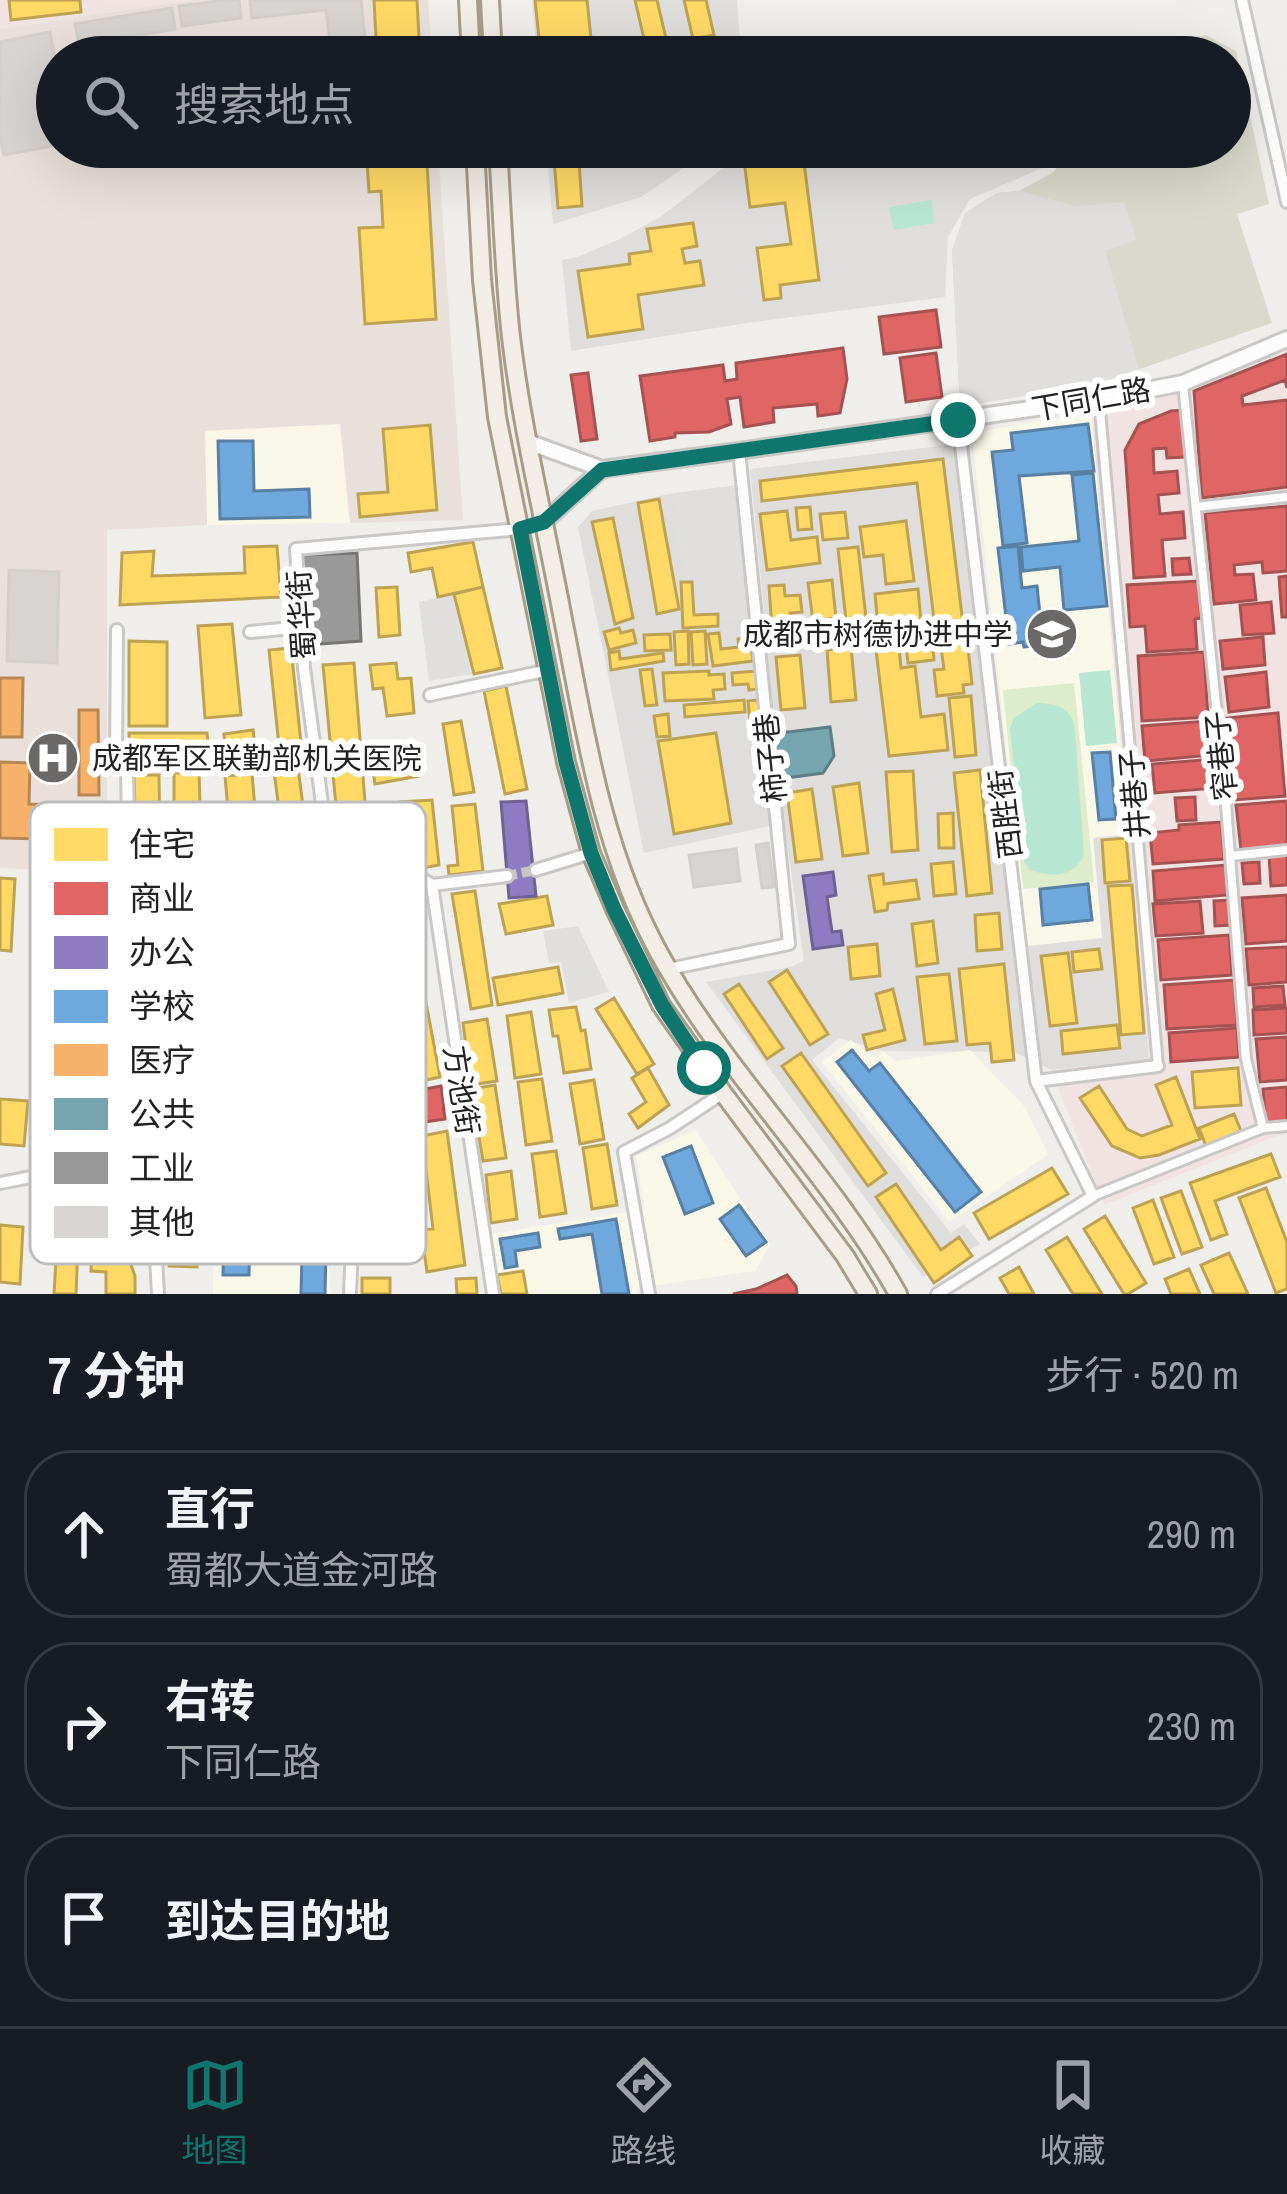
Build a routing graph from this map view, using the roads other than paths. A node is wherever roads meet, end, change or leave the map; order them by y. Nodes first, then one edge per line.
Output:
1 (468, 0) edge
2 (490, 0) edge
3 (1242, 0) edge
4 (470, 36) edge
5 (492, 36) edge
6 (1250, 36) edge
7 (1251, 40) edge
8 (477, 168) edge
9 (500, 168) edge
10 (1287, 202) edge
11 (1287, 339) edge
12 (1183, 383) junction
13 (1099, 399) junction
14 (958, 420) junction
15 (528, 442) junction
16 (502, 446) junction
17 (739, 451) junction
18 (602, 470) junction
19 (1287, 497) edge
20 (1196, 507) junction
21 (544, 522) junction
22 (520, 529) junction
23 (302, 627) junction
24 (117, 630) dead end
25 (250, 632) dead end
26 (549, 670) junction
27 (430, 695) dead end
28 (128, 802) edge
29 (322, 802) edge
30 (1287, 850) edge
31 (591, 853) junction
32 (1231, 856) junction
33 (536, 870) tunnel mouth
34 (507, 876) tunnel mouth
35 (426, 881) edge
36 (432, 885) junction
37 (668, 969) junction
38 (1158, 1066) joint
39 (1036, 1081) junction
40 (723, 1094) junction
41 (1287, 1126) edge
42 (1263, 1128) junction
43 (30, 1177) edge
44 (0, 1183) edge
45 (1093, 1196) junction
46 (156, 1264) edge
47 (351, 1264) edge
48 (158, 1294) edge
49 (350, 1294) edge
50 (493, 1294) edge
51 (649, 1294) edge
52 (868, 1294) edge
53 (898, 1294) edge
54 (937, 1294) edge

1 - 4 main road
2 - 5 main road
3 - 6 street
7 - 10 street
8 - 16 main road
9 - 15 main road
11 - 12 street, 下同仁路
12 - 13 street, 下同仁路
12 - 20 street, 窄巷子
13 - 14 street, 下同仁路
13 - 38 street, 井巷子
14 - 17 street, 下同仁路
14 - 39 street, 西胜街
15 - 18 street, 下同仁路
15 - 21 main road
16 - 21 main road
16 - 22 main road
17 - 18 street, 下同仁路
17 - 37 street, 柿子巷
18 - 21 street
19 - 20 street
20 - 32 street, 窄巷子
21 - 22 street, 蜀华街
21 - 37 main road
22 - 23 street, 蜀华街
22 - 26 main road
23 - 25 street
23 - 29 street, 蜀华街
24 - 28 street
26 - 27 street
26 - 31 main road
30 - 32 street
31 - 33 street
31 - 40 main road
32 - 42 street, 窄巷子
34 - 36 street
35 - 36 street
36 - 50 street, 方池街
37 - 53 main road
38 - 39 street, 井巷子
39 - 45 street, 西胜街
40 - 51 street
40 - 52 main road
41 - 42 street
42 - 45 street
43 - 44 street
45 - 54 street
46 - 48 street
47 - 49 street

